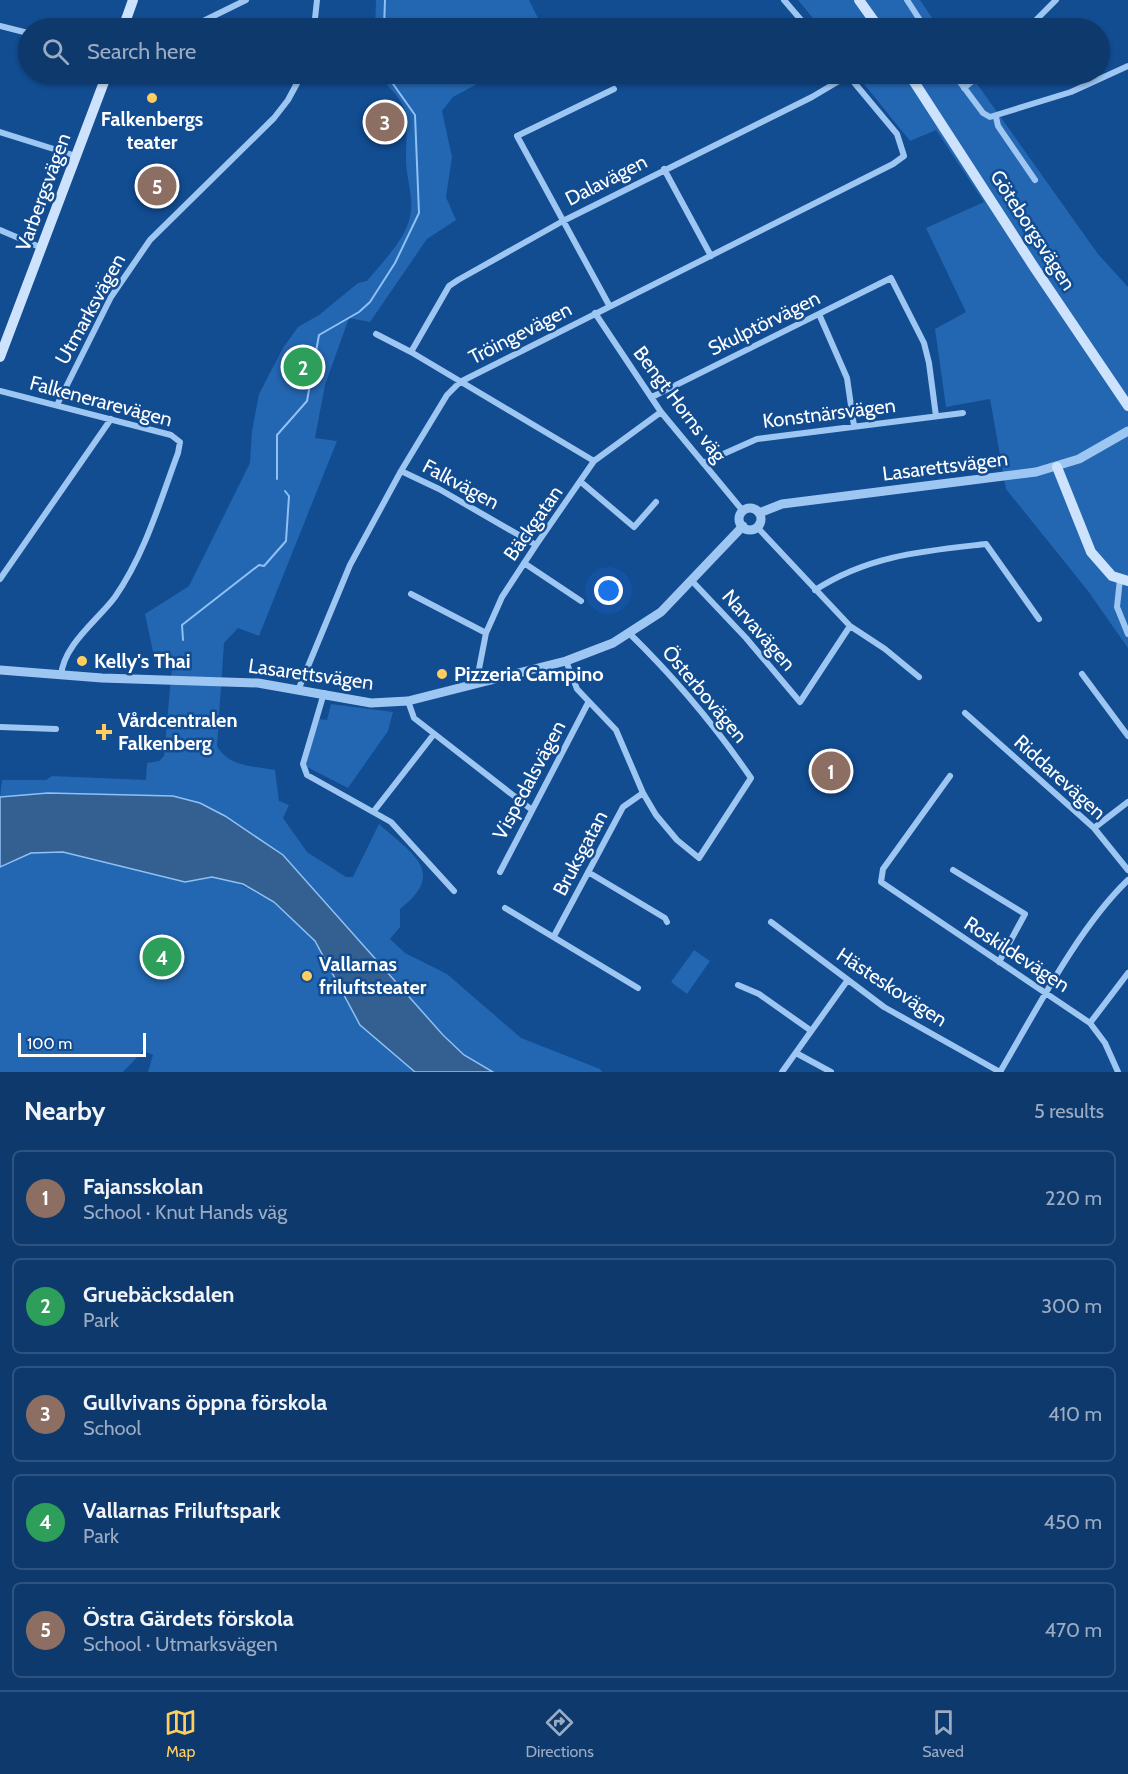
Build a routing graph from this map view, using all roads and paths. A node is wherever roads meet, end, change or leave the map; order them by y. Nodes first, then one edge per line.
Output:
1 (133, 0) edge
2 (246, 0) edge
3 (317, 0) edge
4 (784, 0) edge
5 (859, 0) edge
6 (907, 0) edge
7 (1056, 0) edge
8 (127, 18) edge
9 (209, 18) edge
10 (315, 18) edge
11 (799, 18) edge
12 (872, 18) edge
13 (919, 18) edge
14 (1038, 18) edge
15 (0, 26) edge
16 (18, 30) edge
17 (1128, 66) edge
18 (1110, 74) edge
19 (103, 84) edge
20 (297, 84) edge
21 (832, 84) edge
22 (856, 84) edge
23 (915, 84) edge
24 (961, 84) edge
25 (969, 84) edge
26 (1089, 84) edge
27 (964, 88) junction
28 (614, 89) dead end
29 (996, 117) junction
30 (0, 132) edge
31 (76, 156) junction
32 (664, 169) junction
33 (1035, 180) dead end
34 (563, 221) junction
35 (0, 230) edge
36 (42, 248) junction
37 (711, 255) junction
38 (609, 305) junction
39 (595, 313) junction
40 (819, 314) junction
41 (376, 334) dead end
42 (411, 352) junction
43 (0, 357) edge
44 (460, 382) junction
45 (1116, 387) junction
46 (0, 391) edge
47 (1128, 392) edge
48 (652, 397) junction
49 (57, 405) junction
50 (1128, 406) edge
51 (661, 412) junction
52 (963, 413) dead end
53 (936, 416) junction
54 (111, 419) junction
55 (854, 426) junction
56 (1128, 431) edge
57 (594, 461) junction
58 (703, 464) junction
59 (1057, 467) junction
60 (401, 471) junction
61 (581, 482) junction
62 (656, 502) dead end
63 (743, 511) junction
64 (759, 513) junction
65 (743, 526) junction
66 (758, 527) junction
67 (536, 545) junction
68 (524, 563) junction
69 (0, 579) edge
70 (1124, 580) edge
71 (693, 581) junction
72 (815, 590) junction
73 (411, 594) dead end
74 (581, 601) dead end
75 (1040, 619) dead end
76 (850, 626) junction
77 (486, 633) junction
78 (630, 634) junction
79 (1128, 634) edge
80 (566, 661) junction
81 (0, 670) edge
82 (1082, 674) dead end
83 (61, 676) junction
84 (919, 677) dead end
85 (479, 682) junction
86 (299, 688) junction
87 (324, 693) junction
88 (408, 701) junction
89 (588, 704) junction
90 (965, 713) dead end
91 (0, 727) edge
92 (56, 729) dead end
93 (434, 735) junction
94 (1128, 736) edge
95 (950, 776) dead end
96 (643, 793) junction
97 (1128, 802) edge
98 (532, 810) junction
99 (374, 811) junction
100 (1094, 828) junction
101 (953, 870) dead end
102 (1128, 870) edge
103 (500, 872) dead end
104 (588, 872) junction
105 (1128, 880) edge
106 (454, 891) dead end
107 (505, 908) dead end
108 (667, 922) dead end
109 (771, 922) dead end
110 (554, 936) junction
111 (999, 962) junction
112 (1128, 973) edge
113 (848, 981) junction
114 (738, 985) dead end
115 (638, 988) dead end
116 (1046, 993) junction
117 (1090, 1023) junction
118 (810, 1030) junction
119 (796, 1053) junction
120 (782, 1072) edge
121 (831, 1072) edge
122 (1000, 1072) edge
123 (1118, 1072) edge

1 - 8 main road
2 - 9 street
3 - 10 street
4 - 11 street
5 - 12 main road
6 - 13 street
7 - 14 street
15 - 16 street
17 - 18 street
19 - 31 main road, Varbergsvägen
20 - 49 street, Utmarksvägen
21 - 32 street, Dalavägen
22 - 37 street, Tröingevägen
23 - 45 main road, Göteborgsvägen
24 - 27 street
25 - 27 street
26 - 29 street
27 - 29 street
28 - 34 street
29 - 33 street
30 - 31 street
31 - 36 main road, Varbergsvägen
32 - 34 street, Dalavägen
32 - 37 street
34 - 38 street
34 - 42 street, Dalavägen
35 - 36 street
36 - 43 main road, Varbergsvägen
37 - 38 street, Tröingevägen
38 - 39 street, Tröingevägen
39 - 44 street, Tröingevägen
39 - 48 street, Bengt Horns väg
40 - 48 street, Skulptörvägen
40 - 53 street, Skulptörvägen
40 - 55 street
41 - 42 street
42 - 44 street
44 - 57 street
44 - 60 street, Tröingevägen
45 - 47 main road
45 - 50 main road, Göteborgsvägen
46 - 49 street, Falkenerarevägen
48 - 51 street, Bengt Horns väg
49 - 54 street, Falkenerarevägen
51 - 57 street, Bäckgatan
51 - 58 street, Bengt Horns väg
52 - 53 street, Konstnärsvägen
53 - 55 street, Konstnärsvägen
54 - 69 street
54 - 83 street, Falkenerarevägen
55 - 58 street, Konstnärsvägen
56 - 59 street, Lasarettsvägen
57 - 61 street, Bäckgatan
58 - 63 street, Bengt Horns väg
59 - 64 street, Lasarettsvägen
59 - 70 main road
60 - 67 street, Falkvägen
60 - 86 street, Tröingevägen
61 - 62 street
61 - 67 street, Bäckgatan
63 - 64 street, Lasarettsvägen
63 - 65 street
64 - 66 street
65 - 66 street
65 - 71 street, Lasarettsvägen
66 - 72 street
67 - 68 street, Bäckgatan
68 - 74 street
68 - 77 street, Bäckgatan
70 - 79 street
71 - 76 street, Narvavägen
71 - 78 street, Lasarettsvägen
72 - 75 street
72 - 76 street
73 - 77 street
76 - 84 street
77 - 85 street, Bäckgatan
78 - 80 street, Lasarettsvägen
78 - 96 street, Österbovägen
80 - 85 street, Lasarettsvägen
80 - 89 street
81 - 83 street, Lasarettsvägen
82 - 94 street
83 - 86 street, Lasarettsvägen
85 - 88 street, Lasarettsvägen
86 - 87 street, Lasarettsvägen
87 - 88 street, Lasarettsvägen
87 - 99 street
88 - 93 street
89 - 96 street
89 - 98 street, Vispedalsvägen
90 - 100 street, Riddarevägen
91 - 92 street
93 - 98 street
93 - 99 street
95 - 111 street, Roskildevägen
96 - 104 street, Bruksgatan
97 - 100 street
98 - 103 street, Vispedalsvägen
99 - 106 street
100 - 102 street, Riddarevägen
101 - 111 street
104 - 108 street
104 - 110 street, Bruksgatan
105 - 116 street
107 - 110 street
109 - 113 street, Hästeskovägen
110 - 115 street
111 - 116 street, Roskildevägen
112 - 117 street
113 - 118 street
113 - 122 street, Hästeskovägen
114 - 118 street
116 - 117 street, Roskildevägen
116 - 122 street
117 - 123 street, Roskildevägen
118 - 119 street
119 - 120 street
119 - 121 street

